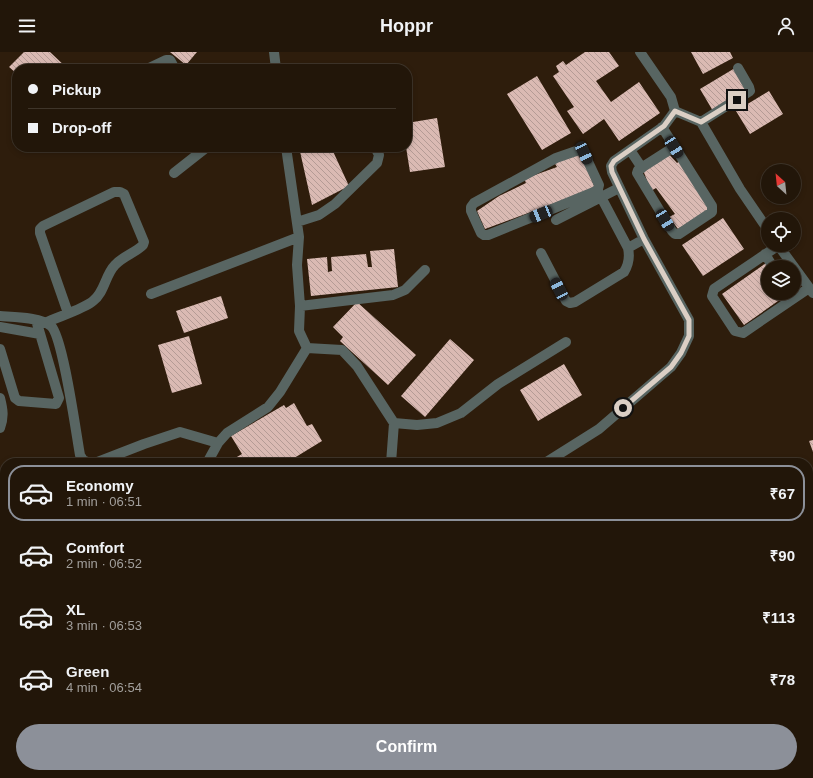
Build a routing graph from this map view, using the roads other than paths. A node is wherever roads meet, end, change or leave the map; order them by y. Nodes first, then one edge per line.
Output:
1 (274, 52) edge
2 (640, 52) edge
3 (158, 64) edge
4 (172, 64) edge
5 (275, 64) edge
6 (738, 68) dead end
7 (675, 111) junction
8 (701, 122) junction
9 (662, 127) junction
10 (674, 147) junction
11 (630, 150) junction
12 (201, 152) edge
13 (287, 152) edge
14 (378, 152) edge
15 (642, 168) junction
16 (612, 172) junction
17 (174, 173) dead end
18 (596, 178) junction
19 (619, 188) junction
20 (601, 197) junction
21 (556, 220) dead end
22 (761, 220) edge
23 (296, 222) junction
24 (299, 237) junction
25 (644, 239) junction
26 (628, 248) junction
27 (768, 252) edge
28 (783, 252) edge
29 (541, 253) dead end
30 (765, 254) junction
31 (769, 260) edge
32 (425, 270) dead end
33 (811, 291) edge
34 (801, 293) edge
35 (151, 294) dead end
36 (786, 300) edge
37 (300, 306) junction
38 (68, 313) junction
39 (0, 316) edge
40 (41, 321) junction
41 (0, 327) edge
42 (40, 334) junction
43 (566, 342) dead end
44 (307, 348) junction
45 (0, 349) edge
46 (0, 398) edge
47 (394, 423) junction
48 (0, 428) edge
49 (218, 443) junction
50 (82, 458) edge
51 (108, 458) edge
52 (210, 458) edge
53 (391, 458) edge
54 (553, 458) edge

1 - 5 street
2 - 7 street
3 - 4 street
6 - 8 street
7 - 8 street
7 - 9 street
8 - 22 street
9 - 10 street
9 - 11 street
10 - 15 street
10 - 15 street
11 - 15 street
11 - 16 street
12 - 17 street
13 - 23 street
14 - 23 street
16 - 18 street
16 - 19 street
18 - 18 street
19 - 20 street
19 - 25 street
20 - 21 street
20 - 26 street
23 - 24 street
24 - 35 street
24 - 37 street
25 - 26 street
25 - 54 street
26 - 29 street
27 - 30 street
28 - 33 street
30 - 31 street
30 - 36 street
32 - 37 street
33 - 34 street
37 - 44 street
38 - 38 street
38 - 40 street
39 - 40 street
40 - 42 street
40 - 50 street
41 - 42 street
42 - 45 street
43 - 47 street
44 - 47 street
44 - 49 street
46 - 48 street
47 - 53 street
49 - 51 street
49 - 52 street

